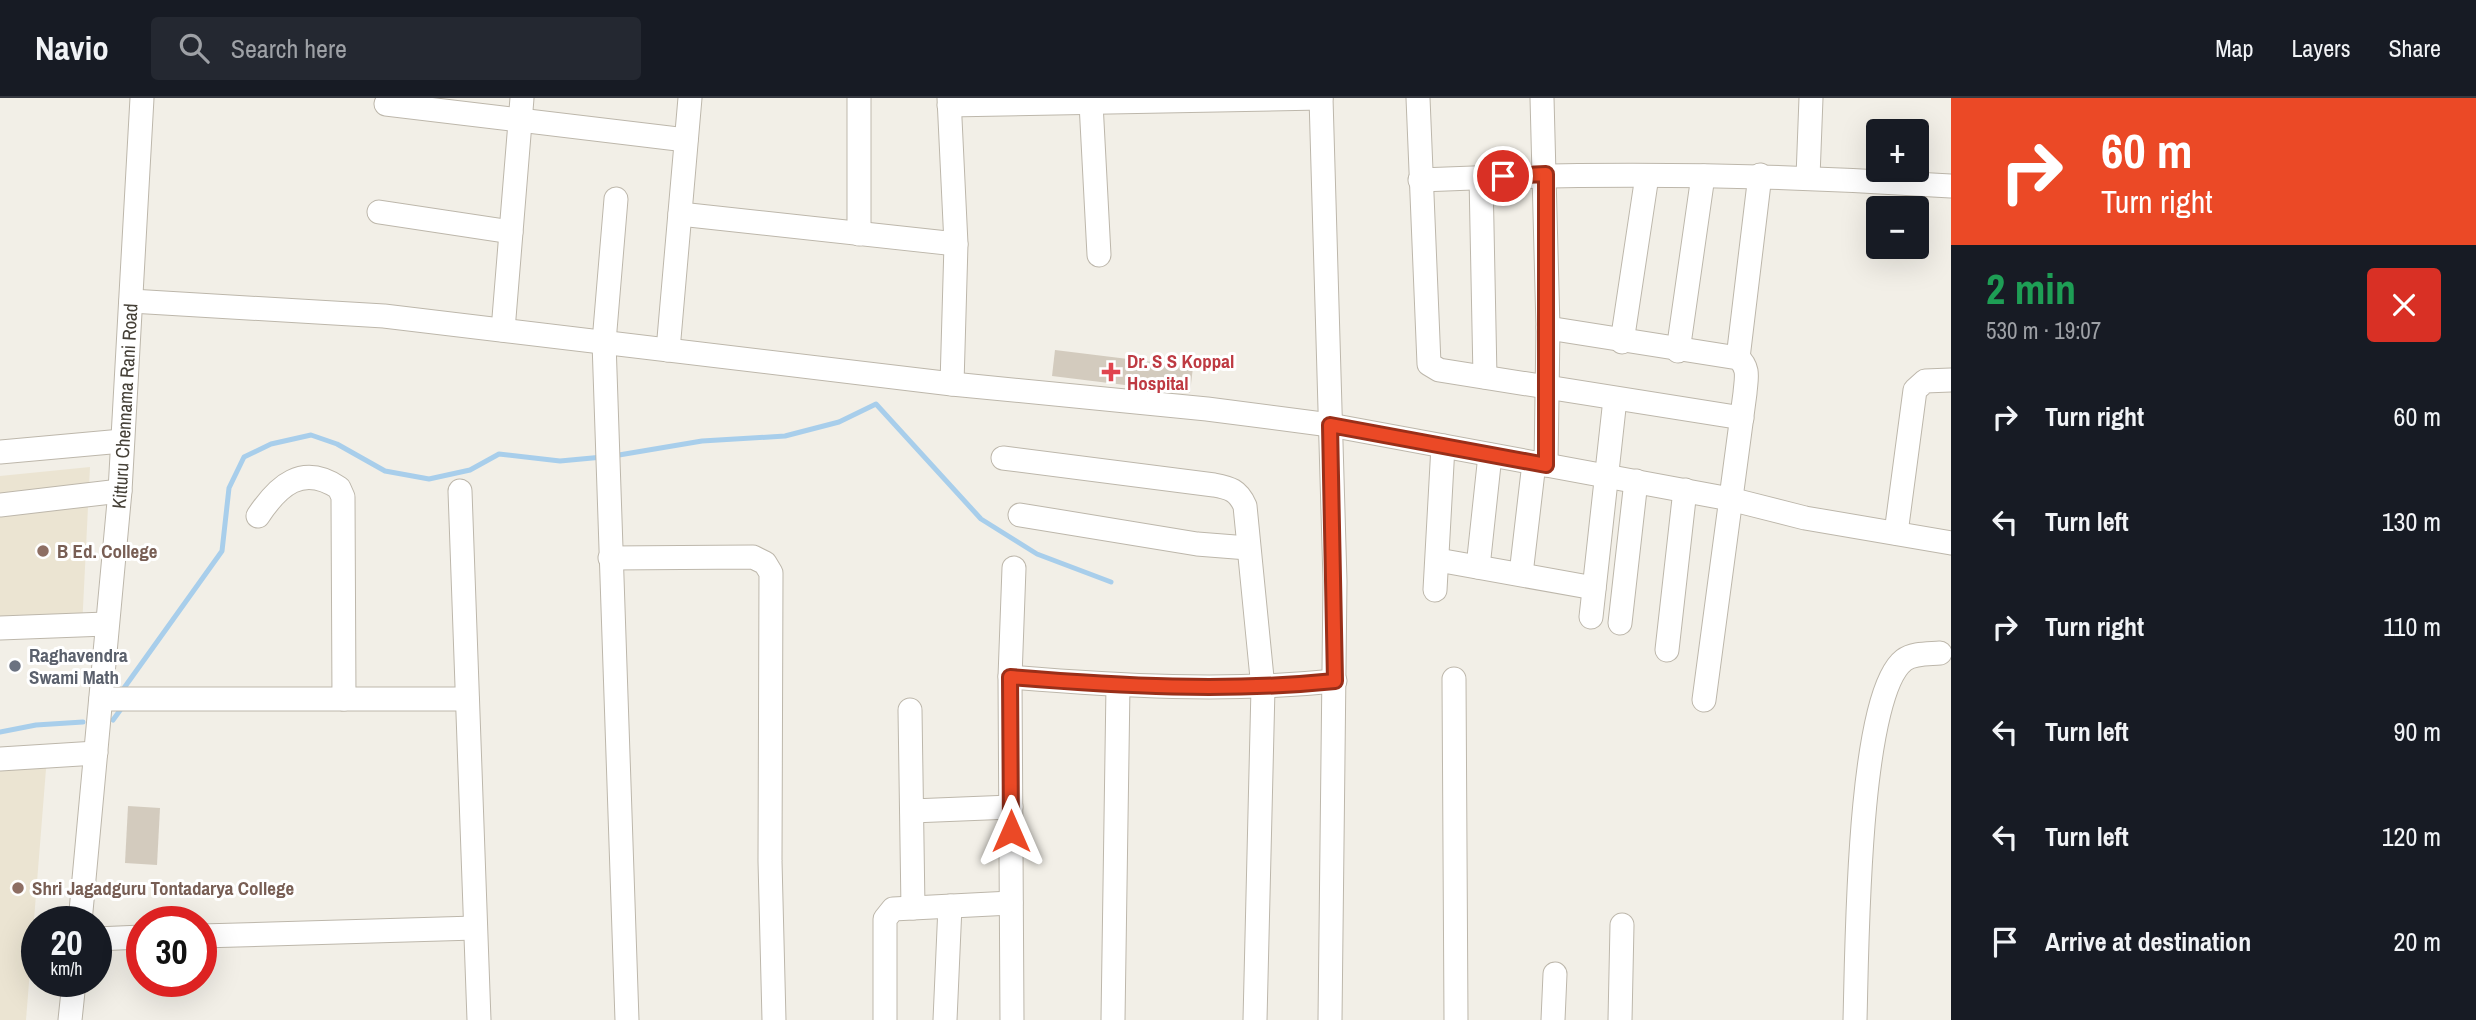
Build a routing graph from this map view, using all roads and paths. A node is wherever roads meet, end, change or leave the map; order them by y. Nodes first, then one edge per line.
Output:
1 (142, 98) edge
2 (522, 98) edge
3 (690, 98) edge
4 (859, 98) edge
5 (1321, 98) edge
6 (1418, 98) edge
7 (1542, 98) edge
8 (1811, 98) edge
9 (1222, 99) edge
10 (949, 102) edge
11 (1091, 103) junction
12 (386, 104) dead end
13 (520, 122) junction
14 (686, 140) junction
15 (1546, 174) junction
16 (1760, 175) junction
17 (1647, 176) junction
18 (1703, 176) junction
19 (1482, 177) junction
20 (1808, 177) junction
21 (1420, 180) junction
22 (1951, 186) edge
23 (616, 200) dead end
24 (379, 212) dead end
25 (680, 215) junction
26 (511, 232) junction
27 (859, 234) junction
28 (956, 244) junction
29 (1099, 254) dead end
30 (131, 301) junction
31 (1548, 328) junction
32 (503, 330) junction
33 (604, 342) junction
34 (1622, 342) junction
35 (668, 350) junction
36 (1678, 351) junction
37 (1738, 358) junction
38 (1485, 377) junction
39 (1951, 380) edge
40 (952, 384) junction
41 (1547, 389) junction
42 (1615, 399) junction
43 (1742, 418) junction
44 (1330, 425) junction
45 (122, 441) junction
46 (1443, 446) junction
47 (0, 452) edge
48 (1490, 454) junction
49 (1003, 458) dead end
50 (1540, 464) junction
51 (1604, 475) junction
52 (1636, 481) junction
53 (1685, 490) junction
54 (460, 491) dead end
55 (120, 492) junction
56 (1730, 499) junction
57 (0, 505) edge
58 (1020, 515) dead end
59 (258, 516) dead end
60 (1896, 533) junction
61 (1951, 543) edge
62 (1248, 548) junction
63 (610, 558) junction
64 (1438, 560) junction
65 (1478, 567) junction
66 (1014, 568) dead end
67 (1521, 574) junction
68 (1594, 588) junction
69 (1435, 590) dead end
70 (1591, 617) dead end
71 (1620, 623) dead end
72 (106, 624) junction
73 (0, 628) edge
74 (1667, 650) dead end
75 (1940, 653) dead end
76 (1010, 677) junction
77 (1454, 679) dead end
78 (1335, 681) junction
79 (1118, 686) junction
80 (1263, 688) junction
81 (101, 699) junction
82 (344, 699) junction
83 (467, 699) junction
84 (1704, 700) dead end
85 (910, 710) dead end
86 (96, 753) junction
87 (0, 759) edge
88 (1011, 807) junction
89 (912, 811) junction
90 (1011, 902) junction
91 (82, 906) edge
92 (950, 906) junction
93 (913, 908) junction
94 (1622, 925) dead end
95 (475, 928) junction
96 (217, 936) edge
97 (1555, 974) dead end
98 (72, 997) edge
99 (70, 1020) edge
100 (479, 1020) edge
101 (627, 1020) edge
102 (774, 1020) edge
103 (886, 1020) edge
104 (945, 1020) edge
105 (1012, 1020) edge
106 (1113, 1020) edge
107 (1255, 1020) edge
108 (1330, 1020) edge
109 (1456, 1020) edge
110 (1553, 1020) edge
111 (1620, 1020) edge
112 (1855, 1020) edge

1 - 30 street, Kitturu Chennama Rani Road
2 - 13 street
3 - 14 street
4 - 27 street
5 - 9 street
5 - 44 street
6 - 21 street
7 - 15 street
8 - 20 street
9 - 11 street
10 - 11 street
10 - 28 street
11 - 29 street
12 - 13 street
13 - 14 street
13 - 26 street
14 - 25 street
15 - 17 street
15 - 19 street
15 - 31 street
16 - 18 street
16 - 20 street
16 - 37 street
17 - 18 street
17 - 34 street
18 - 36 street
19 - 21 street
19 - 38 street
20 - 22 street
21 - 38 street
23 - 33 street
24 - 26 street
25 - 27 street
25 - 35 street
26 - 32 street
27 - 28 street
28 - 40 street
30 - 32 street
30 - 45 street, Kitturu Chennama Rani Road
31 - 34 street
31 - 41 street
32 - 33 street
33 - 35 street
33 - 63 street
34 - 36 street
35 - 40 street
36 - 37 street
37 - 43 street
38 - 41 street
39 - 60 street
40 - 44 street
41 - 42 street
41 - 50 street
42 - 43 street
42 - 51 street
43 - 56 street
44 - 46 street
44 - 78 street
45 - 47 street
45 - 55 street, Kitturu Chennama Rani Road
46 - 48 street
46 - 64 street
48 - 50 street
48 - 65 street
49 - 62 street
50 - 51 street
50 - 67 street
51 - 52 street
51 - 68 street
52 - 53 street
52 - 71 street
53 - 56 street
53 - 74 street
54 - 83 street
55 - 57 street
55 - 72 street, Kitturu Chennama Rani Road
56 - 60 street
56 - 84 street
58 - 62 street
59 - 82 street
60 - 61 street
62 - 80 street
63 - 101 street
63 - 102 street
64 - 65 street
64 - 69 street
65 - 67 street
66 - 76 street
67 - 68 street
68 - 70 street
72 - 73 street
72 - 81 street, Kitturu Chennama Rani Road
75 - 112 street
76 - 79 street
76 - 88 street
77 - 109 street
78 - 80 street
78 - 108 street
79 - 80 street
79 - 106 street
80 - 107 street
81 - 82 street
81 - 86 street, Kitturu Chennama Rani Road
82 - 83 street
83 - 95 street
85 - 89 street
86 - 87 street
86 - 91 street, Kitturu Chennama Rani Road
88 - 89 street
88 - 90 street
89 - 93 street
90 - 92 street
90 - 105 street
92 - 93 street
92 - 104 street
93 - 103 street
94 - 111 street
95 - 96 street
95 - 100 street
97 - 110 street
98 - 99 street

